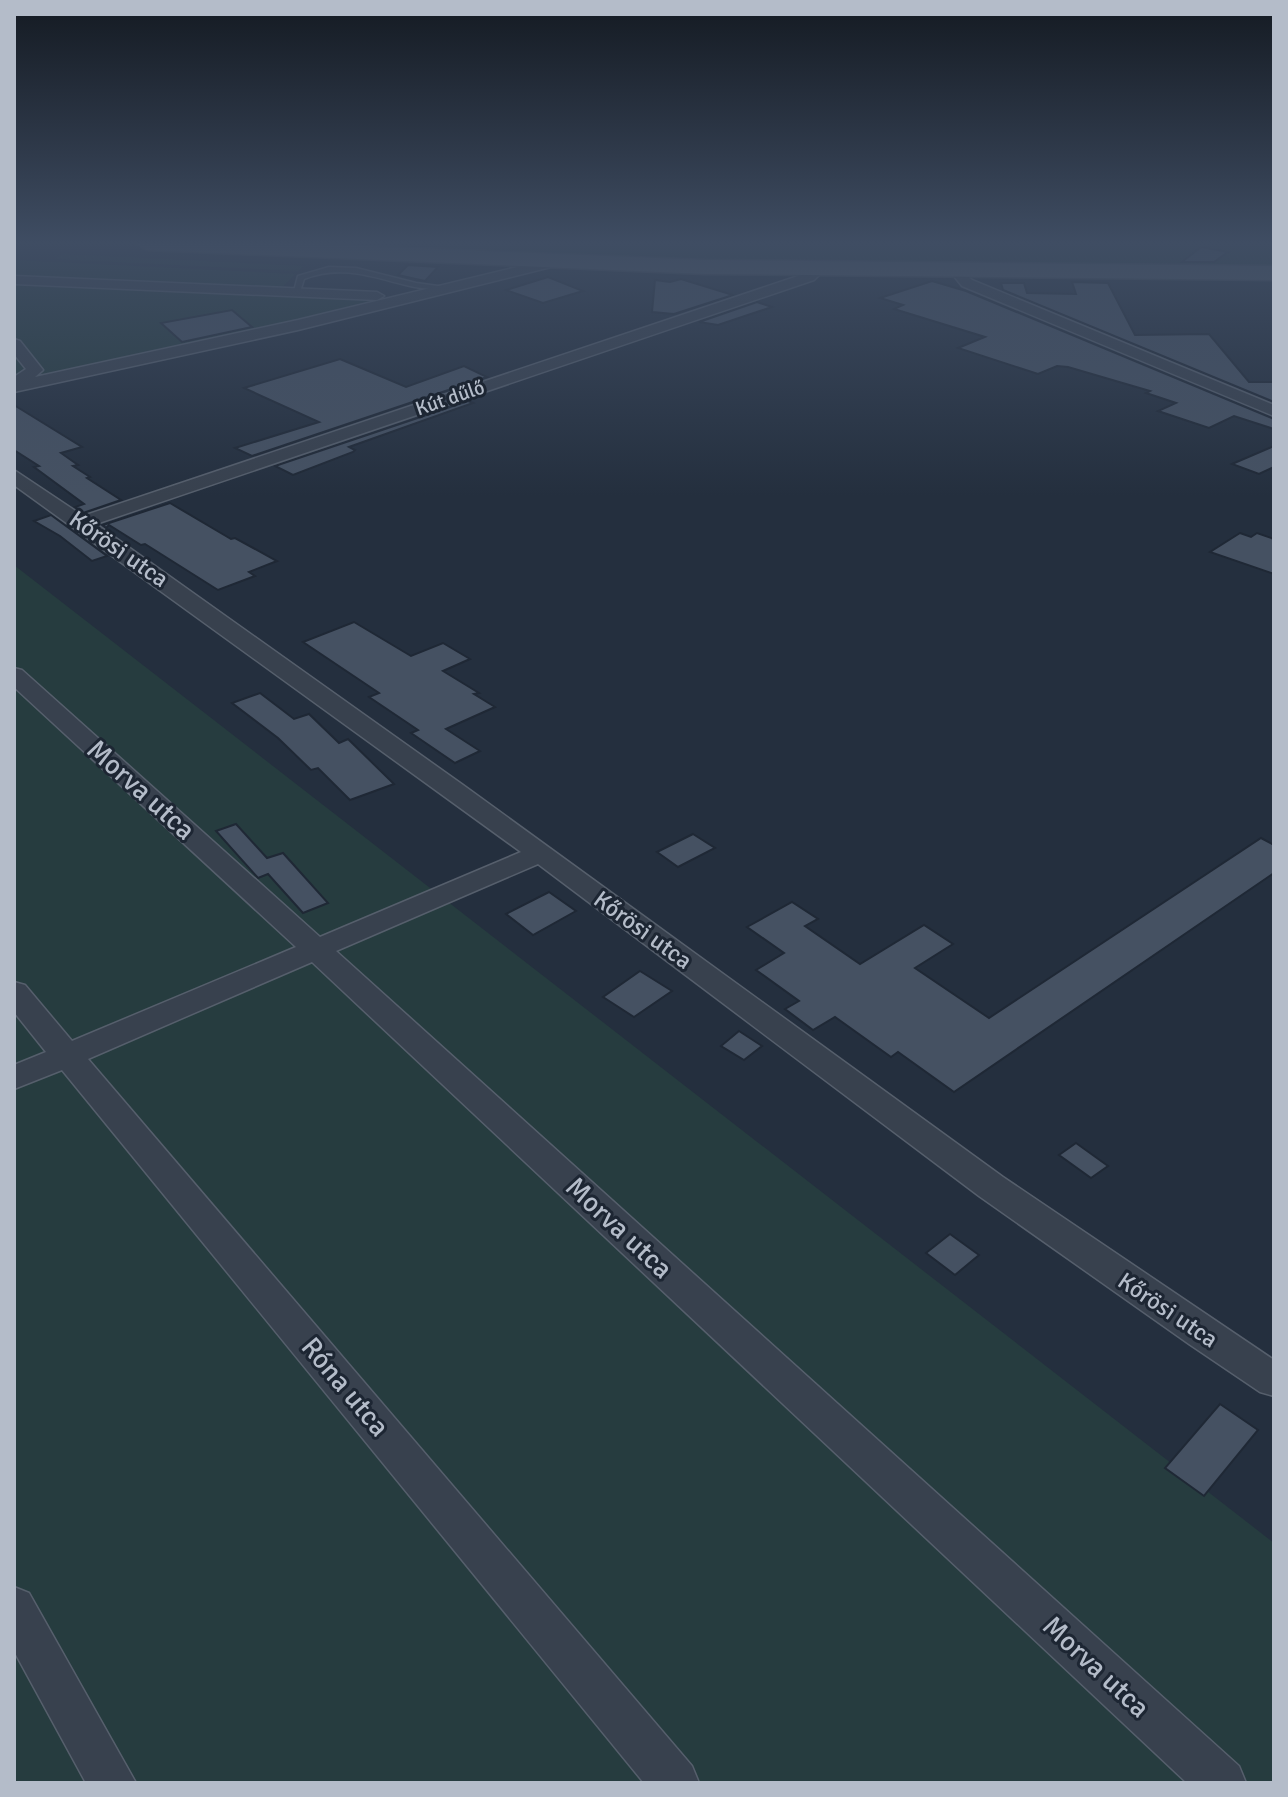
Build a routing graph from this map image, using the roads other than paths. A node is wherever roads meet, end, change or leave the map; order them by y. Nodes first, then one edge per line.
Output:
1 (276, 328) edge
2 (658, 328) edge
3 (1075, 328) edge
4 (14, 344) edge
5 (16, 387) edge
6 (1274, 411) edge
7 (14, 476) edge
8 (81, 523) junction
9 (14, 675) edge
10 (539, 854) junction
11 (315, 948) junction
12 (14, 992) edge
13 (67, 1054) junction
14 (14, 1078) edge
15 (1274, 1380) edge
16 (14, 1608) edge
17 (112, 1783) edge
18 (675, 1783) edge
19 (1222, 1783) edge

1 - 5 street
2 - 8 street, Kút dűlő
3 - 6 street
4 - 5 street
7 - 8 street, Kőrösi utca
8 - 10 street, Kőrösi utca
9 - 11 street, Morva utca
10 - 11 street
10 - 15 street, Kőrösi utca
11 - 13 street
11 - 19 street, Morva utca
12 - 13 street, Róna utca
13 - 14 street
13 - 18 street, Róna utca
16 - 17 street

